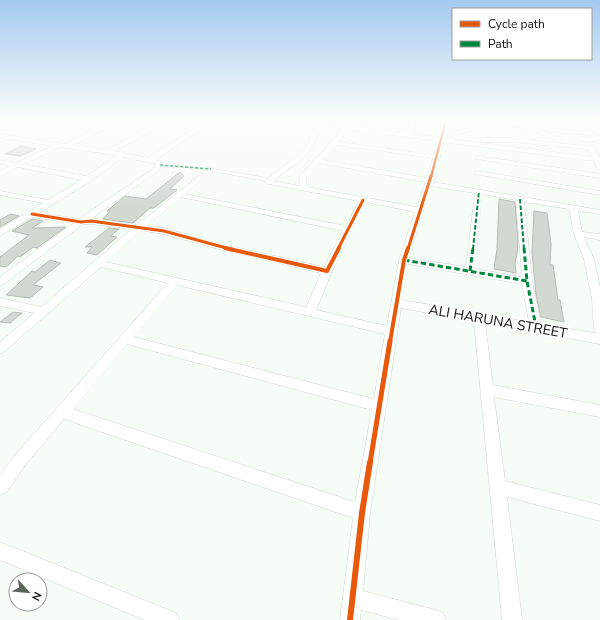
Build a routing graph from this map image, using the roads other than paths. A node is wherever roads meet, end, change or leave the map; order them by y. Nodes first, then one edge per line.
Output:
1 (53, 149) edge
2 (88, 149) edge
3 (115, 149) edge
4 (167, 149) edge
5 (307, 149) edge
6 (329, 149) edge
7 (378, 149) edge
8 (439, 149) edge
9 (478, 149) edge
10 (509, 149) edge
11 (592, 149) edge
12 (109, 152) junction
13 (122, 155) junction
14 (437, 157) junction
15 (478, 158) junction
16 (150, 160) junction
17 (598, 160) edge
18 (319, 161) junction
19 (0, 162) edge
20 (17, 165) junction
21 (600, 168) edge
22 (0, 174) edge
23 (600, 176) edge
24 (88, 179) junction
25 (268, 180) junction
26 (429, 182) junction
27 (477, 184) junction
28 (303, 188) junction
29 (0, 193) edge
30 (600, 193) edge
31 (180, 195) junction
32 (520, 199) junction
33 (363, 200) junction
34 (49, 202) junction
35 (573, 208) junction
36 (420, 210) junction
37 (600, 212) edge
38 (32, 214) junction
39 (81, 222) junction
40 (140, 228) junction
41 (348, 230) junction
42 (0, 233) edge
43 (578, 234) junction
44 (600, 237) edge
45 (589, 259) junction
46 (404, 260) junction
47 (600, 262) edge
48 (98, 263) junction
49 (470, 271) junction
50 (327, 272) junction
51 (175, 281) junction
52 (527, 281) junction
53 (0, 282) edge
54 (598, 292) edge
55 (0, 302) edge
56 (396, 302) junction
57 (43, 311) junction
58 (310, 312) junction
59 (479, 317) junction
60 (536, 327) junction
61 (600, 330) edge
62 (392, 331) junction
63 (124, 339) junction
64 (600, 339) edge
65 (0, 349) edge
66 (487, 390) junction
67 (379, 406) junction
68 (600, 411) edge
69 (62, 412) junction
70 (0, 486) edge
71 (498, 486) junction
72 (362, 513) junction
73 (600, 513) edge
74 (0, 551) edge
75 (353, 598) junction
76 (169, 620) edge
77 (350, 620) edge
78 (436, 620) edge
79 (512, 620) edge

1 - 20 street
2 - 12 street
3 - 12 street
4 - 16 street
5 - 25 street
6 - 18 street
7 - 14 street
8 - 14 street
9 - 15 street
10 - 17 street
11 - 17 street
12 - 13 street
13 - 16 street
13 - 24 street
14 - 26 street
15 - 23 street
15 - 27 street
16 - 39 street
17 - 21 street
18 - 26 street
18 - 28 street
19 - 20 street
20 - 22 street
20 - 24 street
24 - 34 street
25 - 28 street
25 - 31 street
26 - 27 street
26 - 36 street
27 - 30 street
27 - 32 street
27 - 49 street
28 - 33 street
29 - 34 street
31 - 40 street
31 - 41 street
32 - 35 street
32 - 52 street
33 - 36 street
33 - 41 street
34 - 38 street
35 - 37 street
35 - 43 street
36 - 46 street
38 - 39 street
38 - 42 street
39 - 40 street
39 - 53 street
40 - 48 street
40 - 50 street
41 - 50 street
43 - 44 street
43 - 45 street
45 - 47 street
45 - 54 street
46 - 49 street
46 - 56 street
48 - 51 street
48 - 57 street
49 - 52 street
50 - 58 street
51 - 58 street
51 - 63 street
52 - 60 street
54 - 61 street
55 - 57 street
56 - 59 street, ALI HARUNA STREET
56 - 62 street
57 - 65 street
58 - 62 street
59 - 60 street, ALI HARUNA STREET
59 - 66 street
60 - 64 street, ALI HARUNA STREET
62 - 67 street
63 - 67 street
63 - 69 street
66 - 68 street
66 - 71 street
67 - 72 street
69 - 70 street
69 - 72 street
71 - 73 street
71 - 79 street
72 - 75 street
74 - 76 street
75 - 77 street
75 - 78 street

